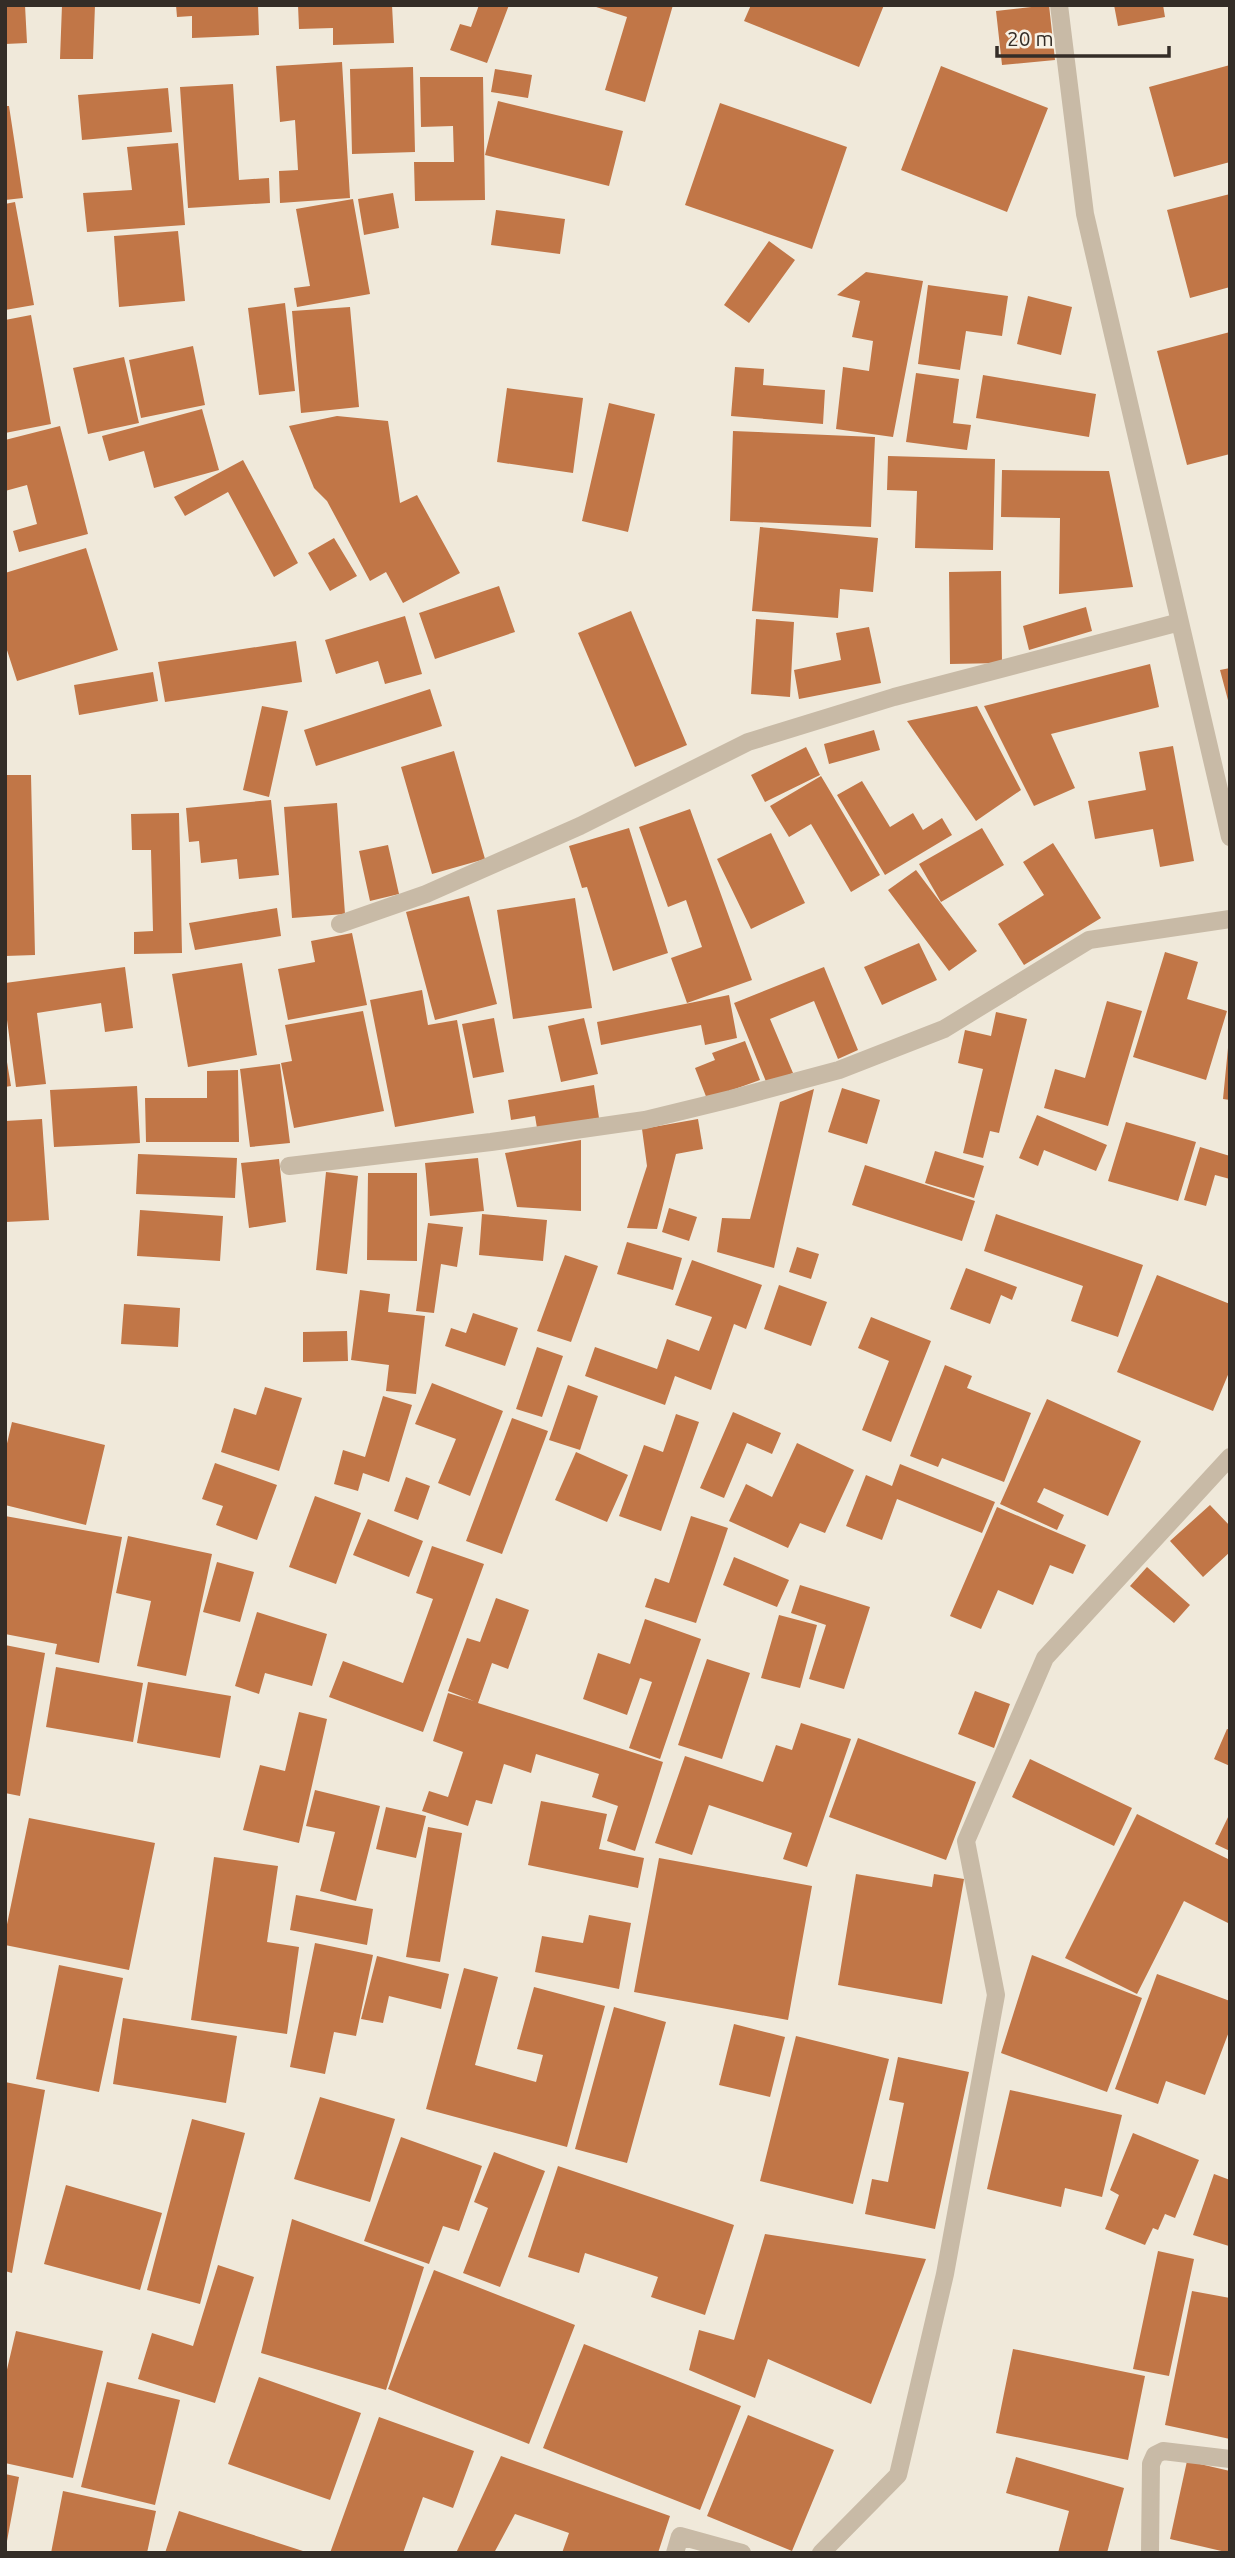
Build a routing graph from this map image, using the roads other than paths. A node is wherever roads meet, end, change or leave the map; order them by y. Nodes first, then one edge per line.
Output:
1 (1059, 5) edge
2 (1180, 622) junction
3 (1230, 837) edge
4 (1230, 919) edge
5 (340, 924) dead end
6 (289, 1166) dead end
7 (1230, 1457) edge
8 (1230, 2459) edge
9 (675, 2553) edge
10 (742, 2553) edge
11 (821, 2553) edge
12 (1150, 2553) edge

1 - 2 street
2 - 3 street
2 - 5 street
4 - 6 street
7 - 11 street
8 - 12 street
9 - 10 street

